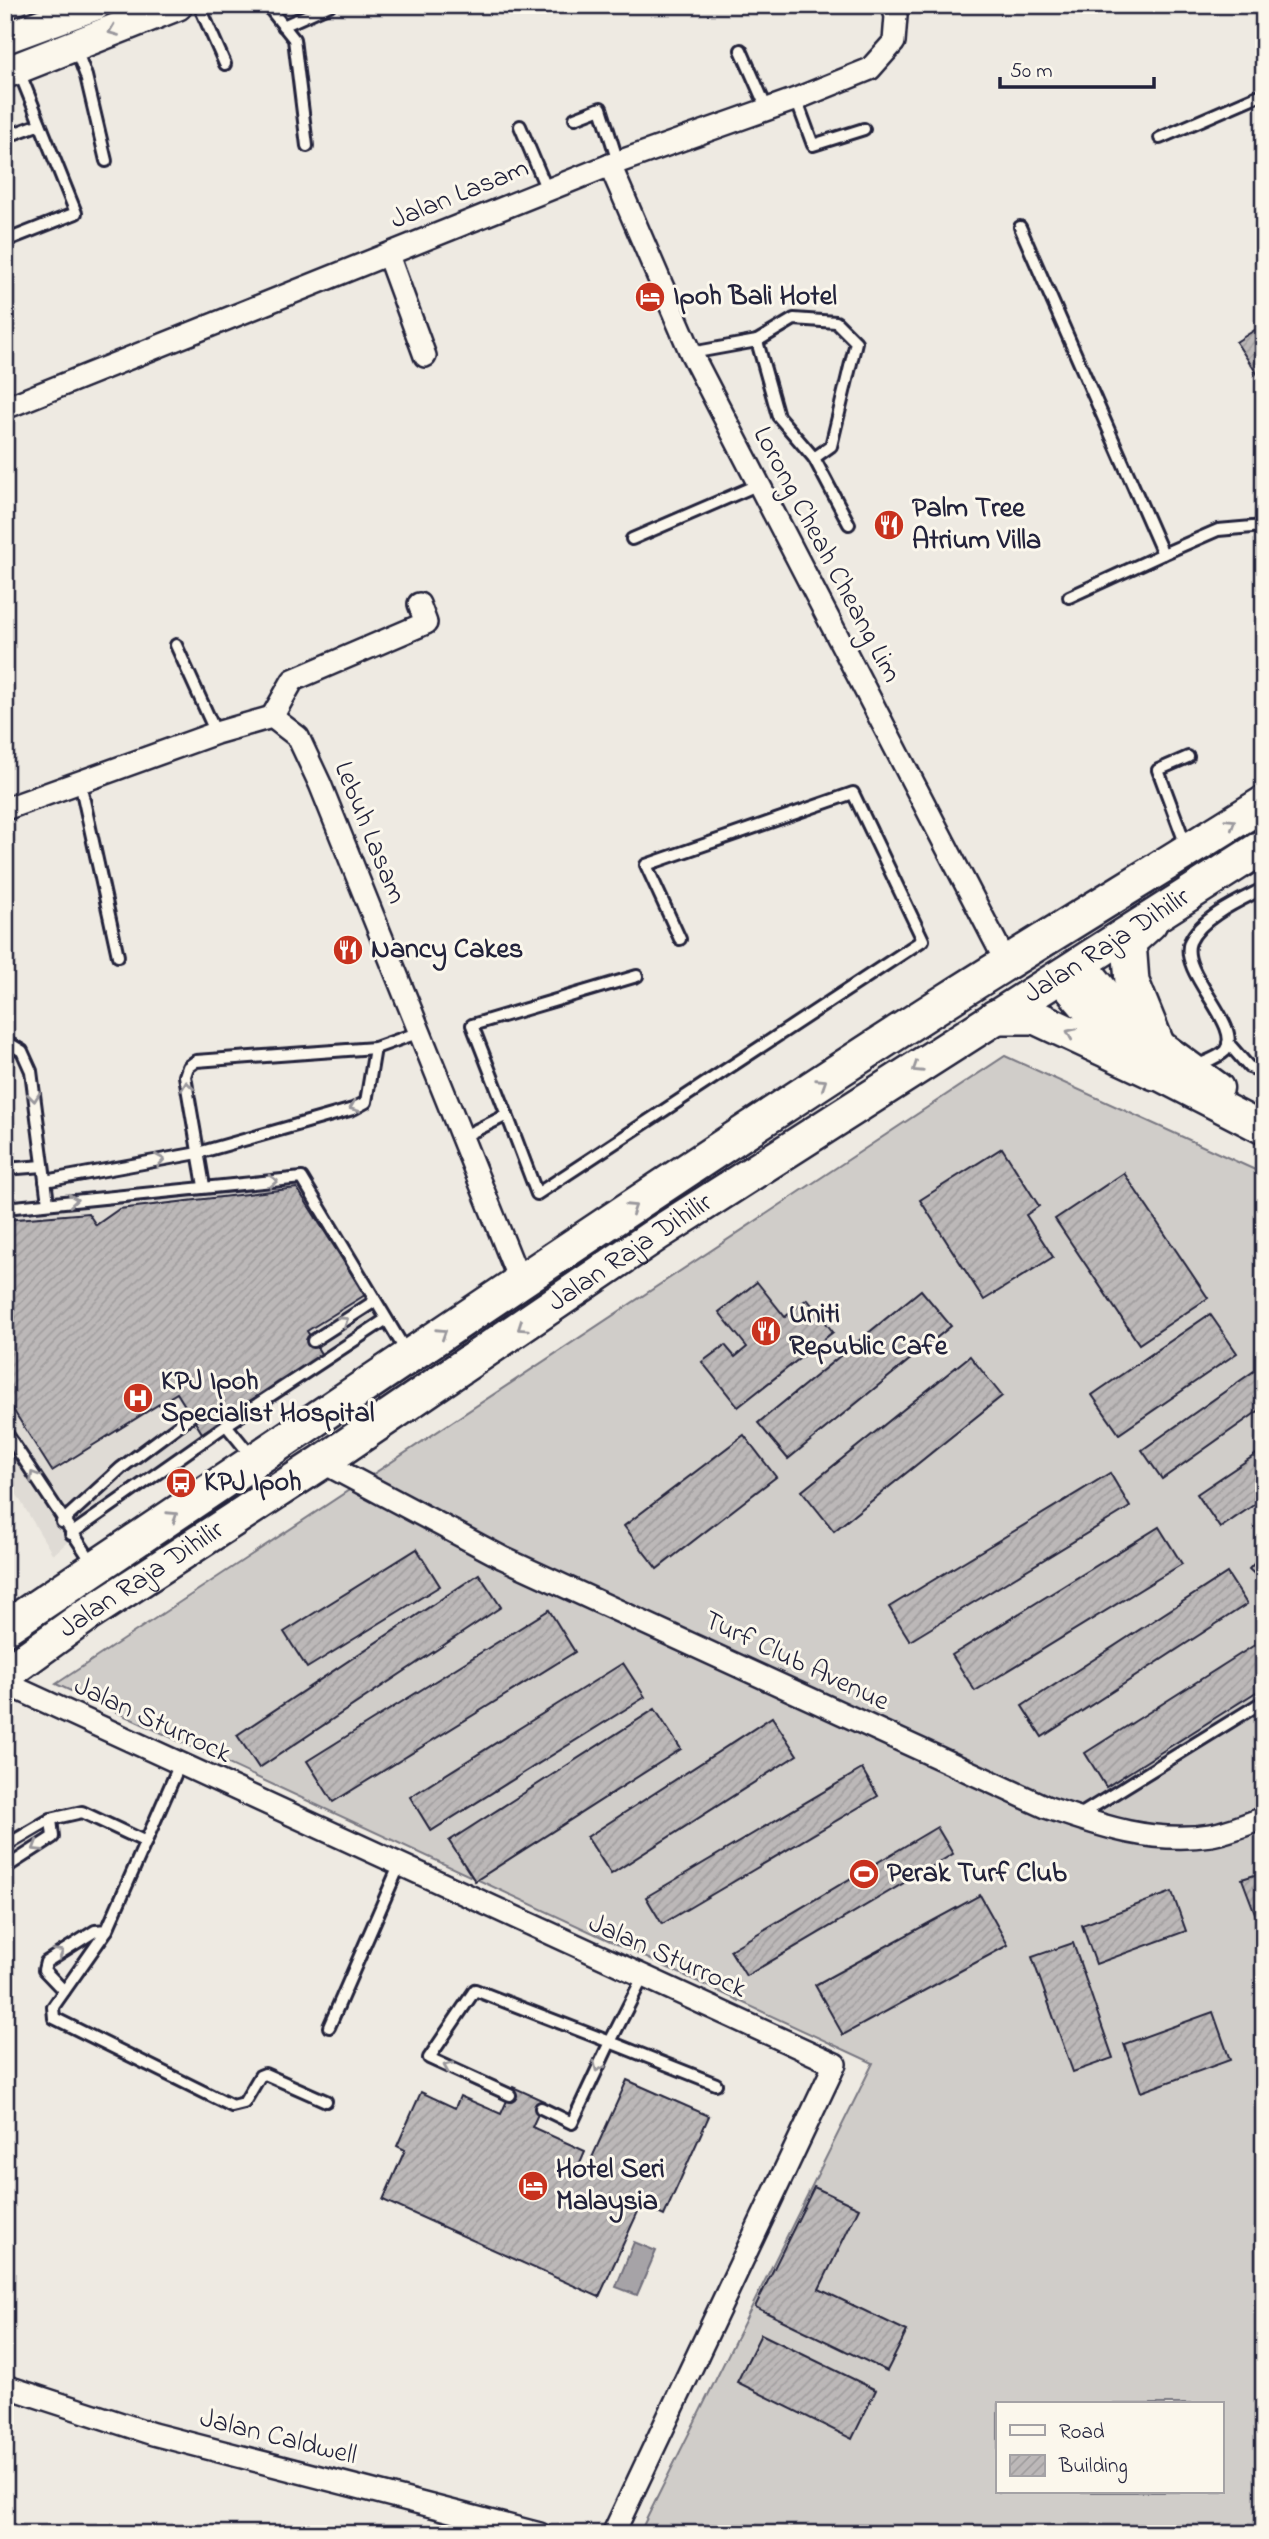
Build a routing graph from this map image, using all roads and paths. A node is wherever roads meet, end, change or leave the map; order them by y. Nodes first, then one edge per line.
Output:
1 (95, 5) edge
2 (177, 5) edge
3 (199, 5) edge
4 (267, 5) edge
5 (330, 5) edge
6 (892, 5) edge
7 (283, 26) junction
8 (5, 38) edge
9 (75, 46) junction
10 (741, 50) dead end
11 (225, 64) dead end
12 (11, 71) edge
13 (1264, 93) edge
14 (796, 99) junction
15 (767, 109) junction
16 (575, 118) dead end
17 (40, 124) junction
18 (520, 127) dead end
19 (864, 129) dead end
20 (5, 137) edge
21 (1160, 138) dead end
22 (307, 146) dead end
23 (106, 161) dead end
24 (614, 163) junction
25 (547, 190) junction
26 (1020, 227) dead end
27 (5, 241) edge
28 (388, 255) junction
29 (757, 341) junction
30 (691, 353) junction
31 (425, 356) dead end
32 (5, 408) edge
33 (814, 458) junction
34 (757, 485) junction
35 (849, 524) dead end
36 (1264, 526) edge
37 (632, 539) dead end
38 (1163, 554) junction
39 (1069, 597) dead end
40 (419, 604) dead end
41 (176, 645) dead end
42 (272, 717) junction
43 (216, 733) junction
44 (1188, 757) dead end
45 (80, 782) junction
46 (1264, 803) edge
47 (5, 809) edge
48 (1264, 846) edge
49 (1177, 857) junction
50 (1264, 888) edge
51 (1162, 911) junction
52 (680, 939) dead end
53 (117, 956) dead end
54 (1007, 964) junction
55 (1067, 965) junction
56 (637, 975) dead end
57 (995, 1017) junction
58 (420, 1032) junction
59 (890, 1038) junction
60 (5, 1041) edge
61 (1228, 1043) junction
62 (374, 1048) junction
63 (1168, 1067) junction
64 (1264, 1072) edge
65 (1264, 1113) edge
66 (507, 1115) junction
67 (1264, 1129) edge
68 (462, 1137) junction
69 (198, 1153) junction
70 (44, 1166) junction
71 (5, 1169) edge
72 (45, 1181) junction
73 (205, 1186) junction
74 (48, 1203) junction
75 (5, 1208) edge
76 (520, 1282) junction
77 (375, 1301) junction
78 (385, 1320) junction
79 (313, 1341) dead end
80 (409, 1356) junction
81 (191, 1416) dead end
82 (226, 1425) junction
83 (5, 1431) edge
84 (256, 1462) junction
85 (323, 1462) junction
86 (260, 1503) junction
87 (62, 1521) junction
88 (71, 1534) junction
89 (95, 1567) junction
90 (5, 1628) edge
91 (5, 1674) edge
92 (5, 1683) edge
93 (1264, 1701) edge
94 (179, 1766) junction
95 (1076, 1817) junction
96 (1264, 1818) edge
97 (51, 1819) junction
98 (146, 1842) junction
99 (5, 1846) edge
100 (399, 1866) junction
101 (5, 1868) edge
102 (107, 1930) junction
103 (643, 1977) junction
104 (64, 1991) junction
105 (328, 2027) dead end
106 (610, 2042) junction
107 (716, 2084) dead end
108 (510, 2095) dead end
109 (326, 2101) dead end
110 (541, 2108) dead end
111 (5, 2386) edge
112 (540, 2534) edge
113 (613, 2534) edge

1 - 8 street
2 -> 9 street
3 - 11 lane
4 - 7 lane
5 - 7 lane
6 - 14 street, Jalan Lasam
7 - 22 lane
9 - 12 street
9 - 23 lane
10 - 15 lane
12 - 17 lane
13 - 21 lane
14 - 15 street, Jalan Lasam
14 - 19 lane
15 - 24 street, Jalan Lasam
16 - 24 lane
17 - 20 lane
17 - 27 lane
18 - 25 lane
24 - 25 street, Jalan Lasam
24 - 30 street, Lorong Cheah Cheang Lim
25 - 28 street, Jalan Lasam
26 - 38 lane
28 - 31 street
28 - 32 street, Jalan Lasam
29 - 30 lane
29 - 33 lane
29 - 33 lane
30 - 34 street, Lorong Cheah Cheang Lim
33 - 35 lane
34 - 37 lane
34 - 54 street, Lorong Cheah Cheang Lim
36 - 38 lane
38 - 39 lane
40 - 42 street
41 - 43 lane
42 - 43 street
42 - 58 street, Lebuh Lasam
43 - 45 street
44 - 49 lane
45 - 47 street
45 - 53 lane
49 -> 46 main road, Jalan Raja Dihilir
48 - 51 main road, Jalan Raja Dihilir
49 - 54 main road, Jalan Raja Dihilir
49 - 55 main road
50 - 61 lane
51 - 55 main road, Jalan Raja Dihilir
51 - 63 main road
52 - 66 lane
54 - 59 main road, Jalan Raja Dihilir
55 - 57 main road, Jalan Raja Dihilir
55 - 59 main road
55 - 63 street
56 - 66 lane
63 -> 57 main road
57 -> 85 main road, Jalan Raja Dihilir
58 - 62 lane
58 - 68 street, Lebuh Lasam
76 -> 59 main road, Jalan Raja Dihilir
60 -> 70 lane
61 - 63 lane
61 - 64 lane
62 -> 69 lane
69 -> 62 lane
63 - 65 street
63 - 67 street
66 - 68 lane
68 - 76 street, Lebuh Lasam
72 -> 69 lane
69 - 73 lane
70 - 71 lane
70 - 72 lane
72 - 74 lane
74 -> 73 lane
73 -> 77 lane
74 - 75 lane
80 -> 76 main road, Jalan Raja Dihilir
77 - 78 lane
79 -> 77 lane
78 - 80 lane
78 - 82 lane
80 - 84 main road, Jalan Raja Dihilir
81 - 87 lane
82 - 84 lane
82 - 88 lane
87 -> 83 lane
89 -> 84 main road, Jalan Raja Dihilir
85 - 86 main road, Jalan Raja Dihilir
85 - 95 street, Turf Club Avenue
86 - 89 main road
86 - 91 main road, Jalan Raja Dihilir
87 - 88 lane
88 - 89 lane
89 - 90 main road, Jalan Raja Dihilir
92 - 94 street, Jalan Sturrock
93 - 95 lane
94 - 98 lane
94 - 100 street, Jalan Sturrock
95 - 96 street, Turf Club Avenue
97 - 98 lane
97 - 99 lane
97 -> 101 lane
98 - 102 lane
100 - 103 street, Jalan Sturrock
100 - 105 lane
102 - 104 lane
104 -> 102 lane
103 - 106 lane
103 - 113 street, Jalan Sturrock
104 - 109 lane
106 - 107 lane
108 -> 106 lane
106 -> 110 lane
111 - 112 street, Jalan Caldwell

